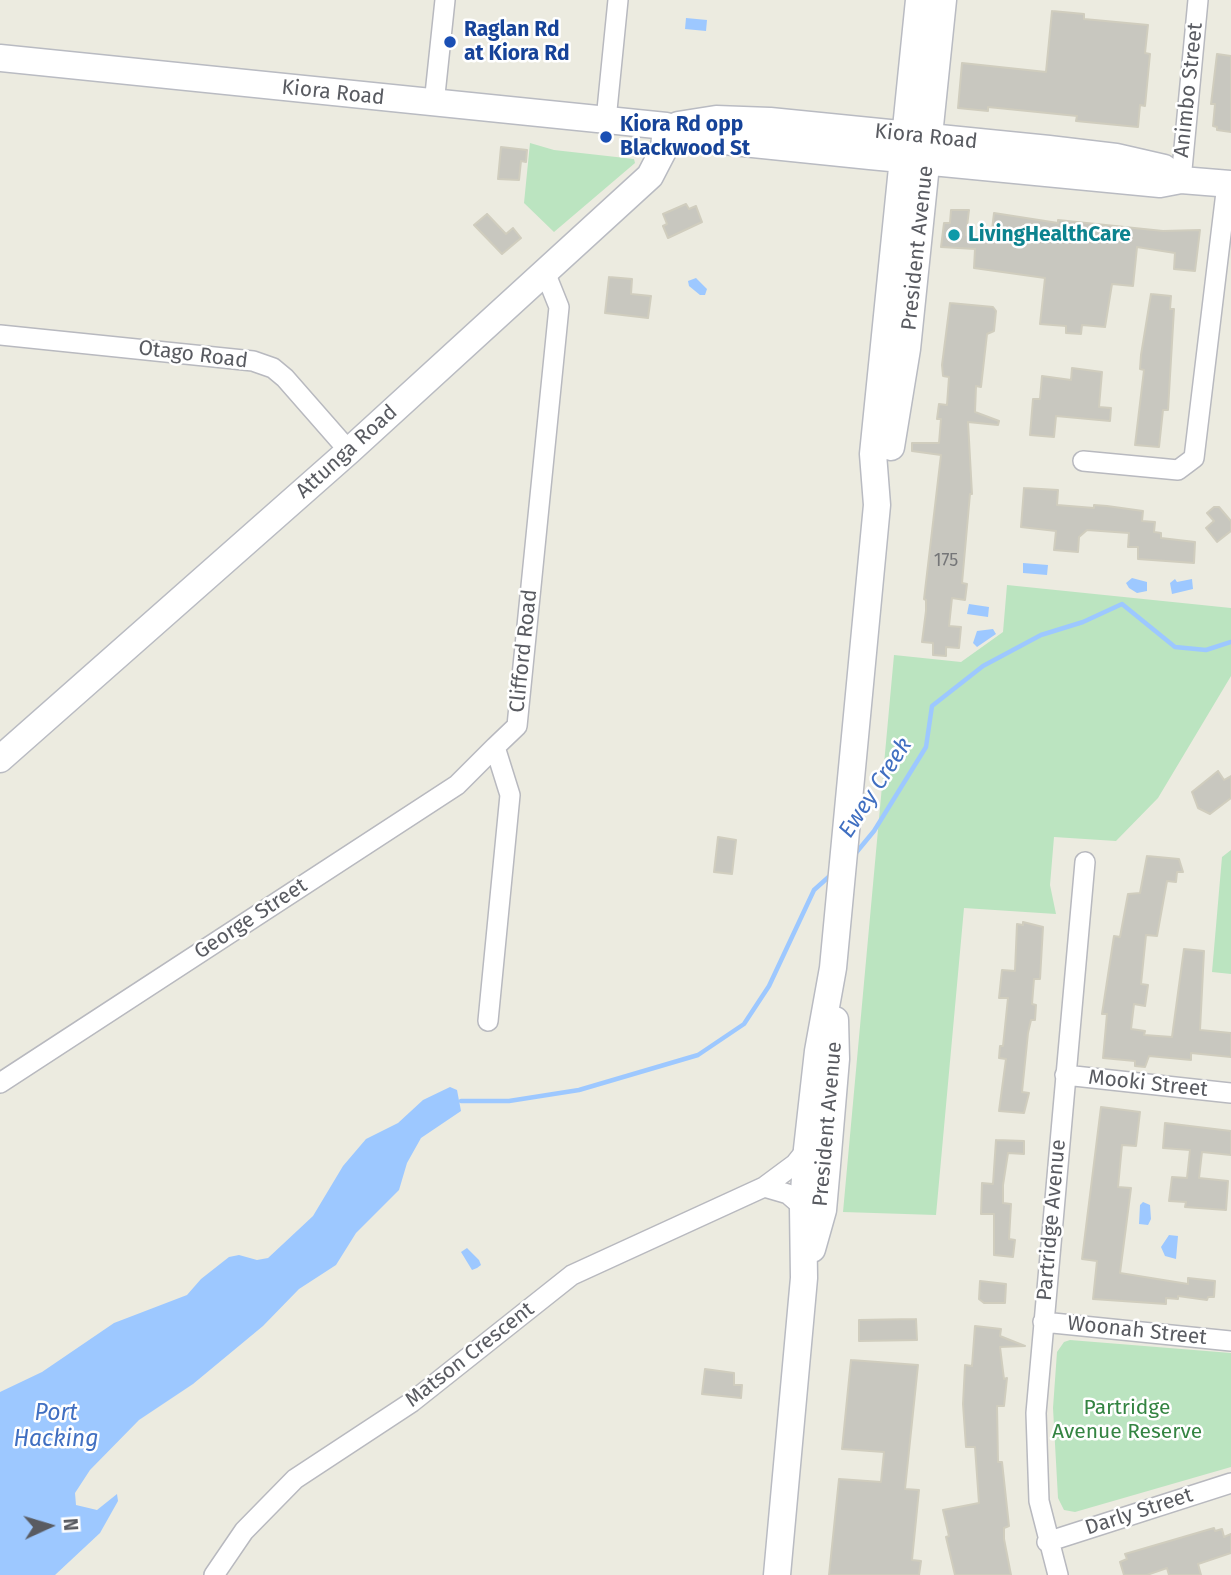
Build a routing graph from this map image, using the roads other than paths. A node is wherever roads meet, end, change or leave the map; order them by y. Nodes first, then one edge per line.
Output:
1 (445, 0) edge
2 (618, 0) edge
3 (919, 0) edge
4 (943, 0) edge
5 (1198, 0) edge
6 (0, 58) edge
7 (434, 104) junction
8 (606, 120) junction
9 (666, 126) junction
10 (916, 149) junction
11 (1181, 180) junction
12 (1229, 184) edge
13 (545, 272) junction
14 (0, 335) edge
15 (349, 451) junction
16 (1083, 461) dead end
17 (495, 747) junction
18 (0, 759) edge
19 (1085, 862) dead end
20 (834, 968) junction
21 (488, 1021) dead end
22 (1065, 1075) junction
23 (0, 1083) edge
24 (1231, 1093) edge
25 (807, 1149) junction
26 (764, 1187) junction
27 (803, 1207) junction
28 (803, 1278) junction
29 (1043, 1322) junction
30 (1231, 1341) edge
31 (1231, 1483) edge
32 (1048, 1542) junction
33 (214, 1575) edge
34 (777, 1575) edge
35 (1058, 1575) edge

1 - 7 street
2 - 8 street
3 - 10 street, President Avenue
4 - 10 street, President Avenue
5 - 11 street, Animbo Street
6 - 7 street, Kiora Road
7 - 8 street, Kiora Road
8 - 9 street, Kiora Road
9 - 10 street, Kiora Road
9 - 13 street, Attunga Road
10 - 11 street, Kiora Road
10 - 20 street, President Avenue
11 - 12 street, Kiora Road
12 - 16 street
13 - 15 street, Attunga Road
13 - 17 street, Clifford Road
14 - 15 street, Otago Road
15 - 18 street, Attunga Road
17 - 21 street
17 - 23 street, George Street
19 - 22 street, Partridge Avenue
20 - 25 street, President Avenue
20 - 28 street, President Avenue
22 - 24 street, Mooki Street
22 - 29 street, Partridge Avenue
25 - 26 street, Matson Crescent
25 - 27 street, President Avenue
26 - 27 street
26 - 33 street, Matson Crescent
27 - 28 street, President Avenue
28 - 34 street, President Avenue
29 - 30 street, Woonah Street
29 - 32 street, Partridge Avenue
31 - 32 street, Darly Street
32 - 35 street, Partridge Avenue

